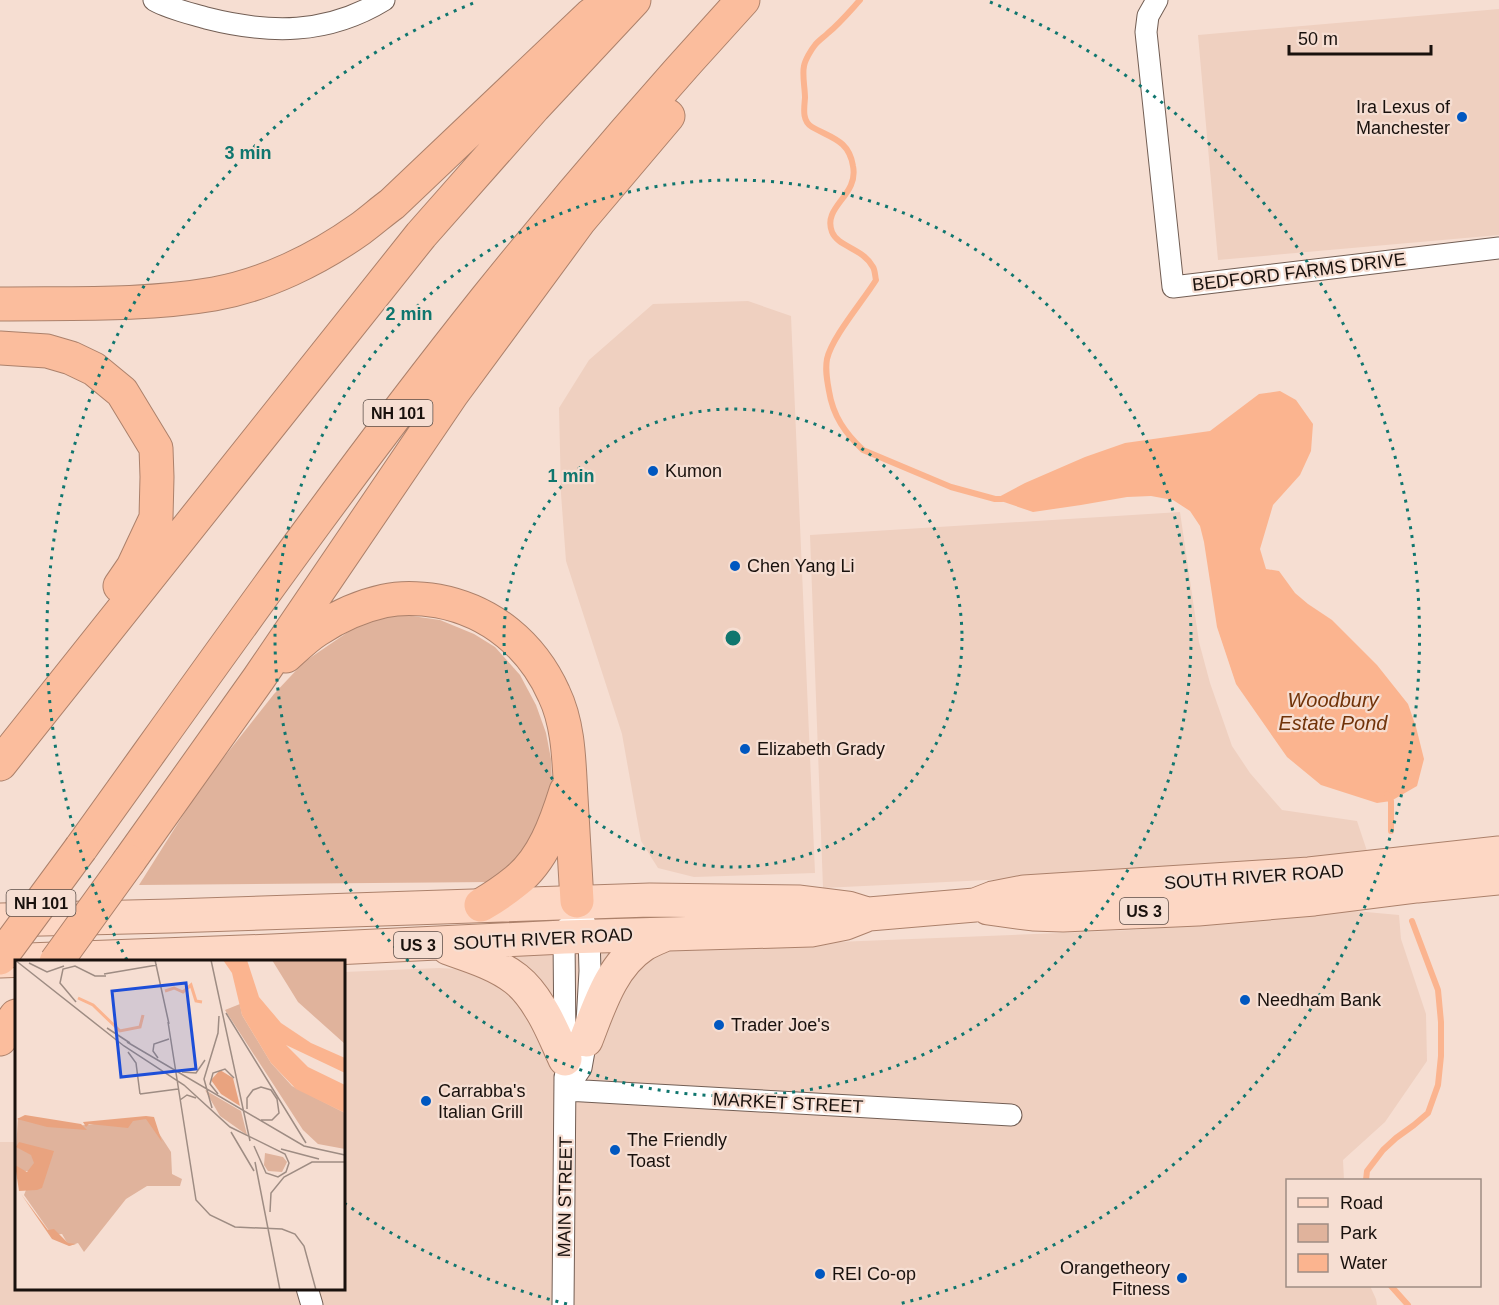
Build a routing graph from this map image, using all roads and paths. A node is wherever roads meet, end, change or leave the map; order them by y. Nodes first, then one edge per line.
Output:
1 (154, 0) edge
2 (202, 0) edge
3 (384, 0) edge
4 (612, 0) edge
5 (634, 0) edge
6 (743, 0) edge
7 (765, 0) edge
8 (1157, 0) edge
9 (227, 22) junction
10 (1499, 249) edge
11 (0, 304) edge
12 (0, 348) edge
13 (259, 678) junction
14 (0, 753) edge
15 (0, 764) edge
16 (570, 778) junction
17 (1499, 853) edge
18 (1499, 878) edge
19 (577, 901) junction
20 (975, 905) junction
21 (481, 906) junction
22 (298, 912) junction
23 (869, 914) junction
24 (0, 920) edge
25 (668, 934) junction
26 (577, 937) junction
27 (438, 944) junction
28 (287, 956) edge
29 (0, 959) edge
30 (57, 960) edge
31 (572, 1063) junction
32 (1011, 1115) dead end
33 (308, 1290) edge
34 (312, 1305) edge
35 (563, 1305) edge

1 - 9 street
2 - 9 street
3 - 9 street
4 - 11 highway
5 - 15 highway
6 - 29 highway, NH 101, bridge
7 - 13 highway
8 - 10 street, BEDFORD FARMS DRIVE
12 - 14 highway
13 - 16 highway
13 - 30 highway, bridge
16 - 19 highway
16 - 21 highway
17 - 20 main road, SOUTH RIVER ROAD / US 3
18 - 20 main road, SOUTH RIVER ROAD / US 3
19 - 21 main road, SOUTH RIVER ROAD / US 3
19 - 23 main road, SOUTH RIVER ROAD / US 3
19 - 26 street, MAIN STREET
20 - 23 main road, SOUTH RIVER ROAD
21 - 22 main road, SOUTH RIVER ROAD / US 3
22 - 24 main road, SOUTH RIVER ROAD / US 3
22 - 28 street
23 - 25 main road, SOUTH RIVER ROAD / US 3
25 - 26 main road, SOUTH RIVER ROAD / US 3
25 - 31 main road
26 - 27 main road, SOUTH RIVER ROAD / US 3
26 - 31 street, MAIN STREET
26 - 31 street, MAIN STREET
27 - 28 main road, SOUTH RIVER ROAD / US 3
27 - 31 main road
28 - 29 main road, SOUTH RIVER ROAD / US 3
31 - 32 street, MARKET STREET
31 - 35 street, MAIN STREET
33 - 34 street

